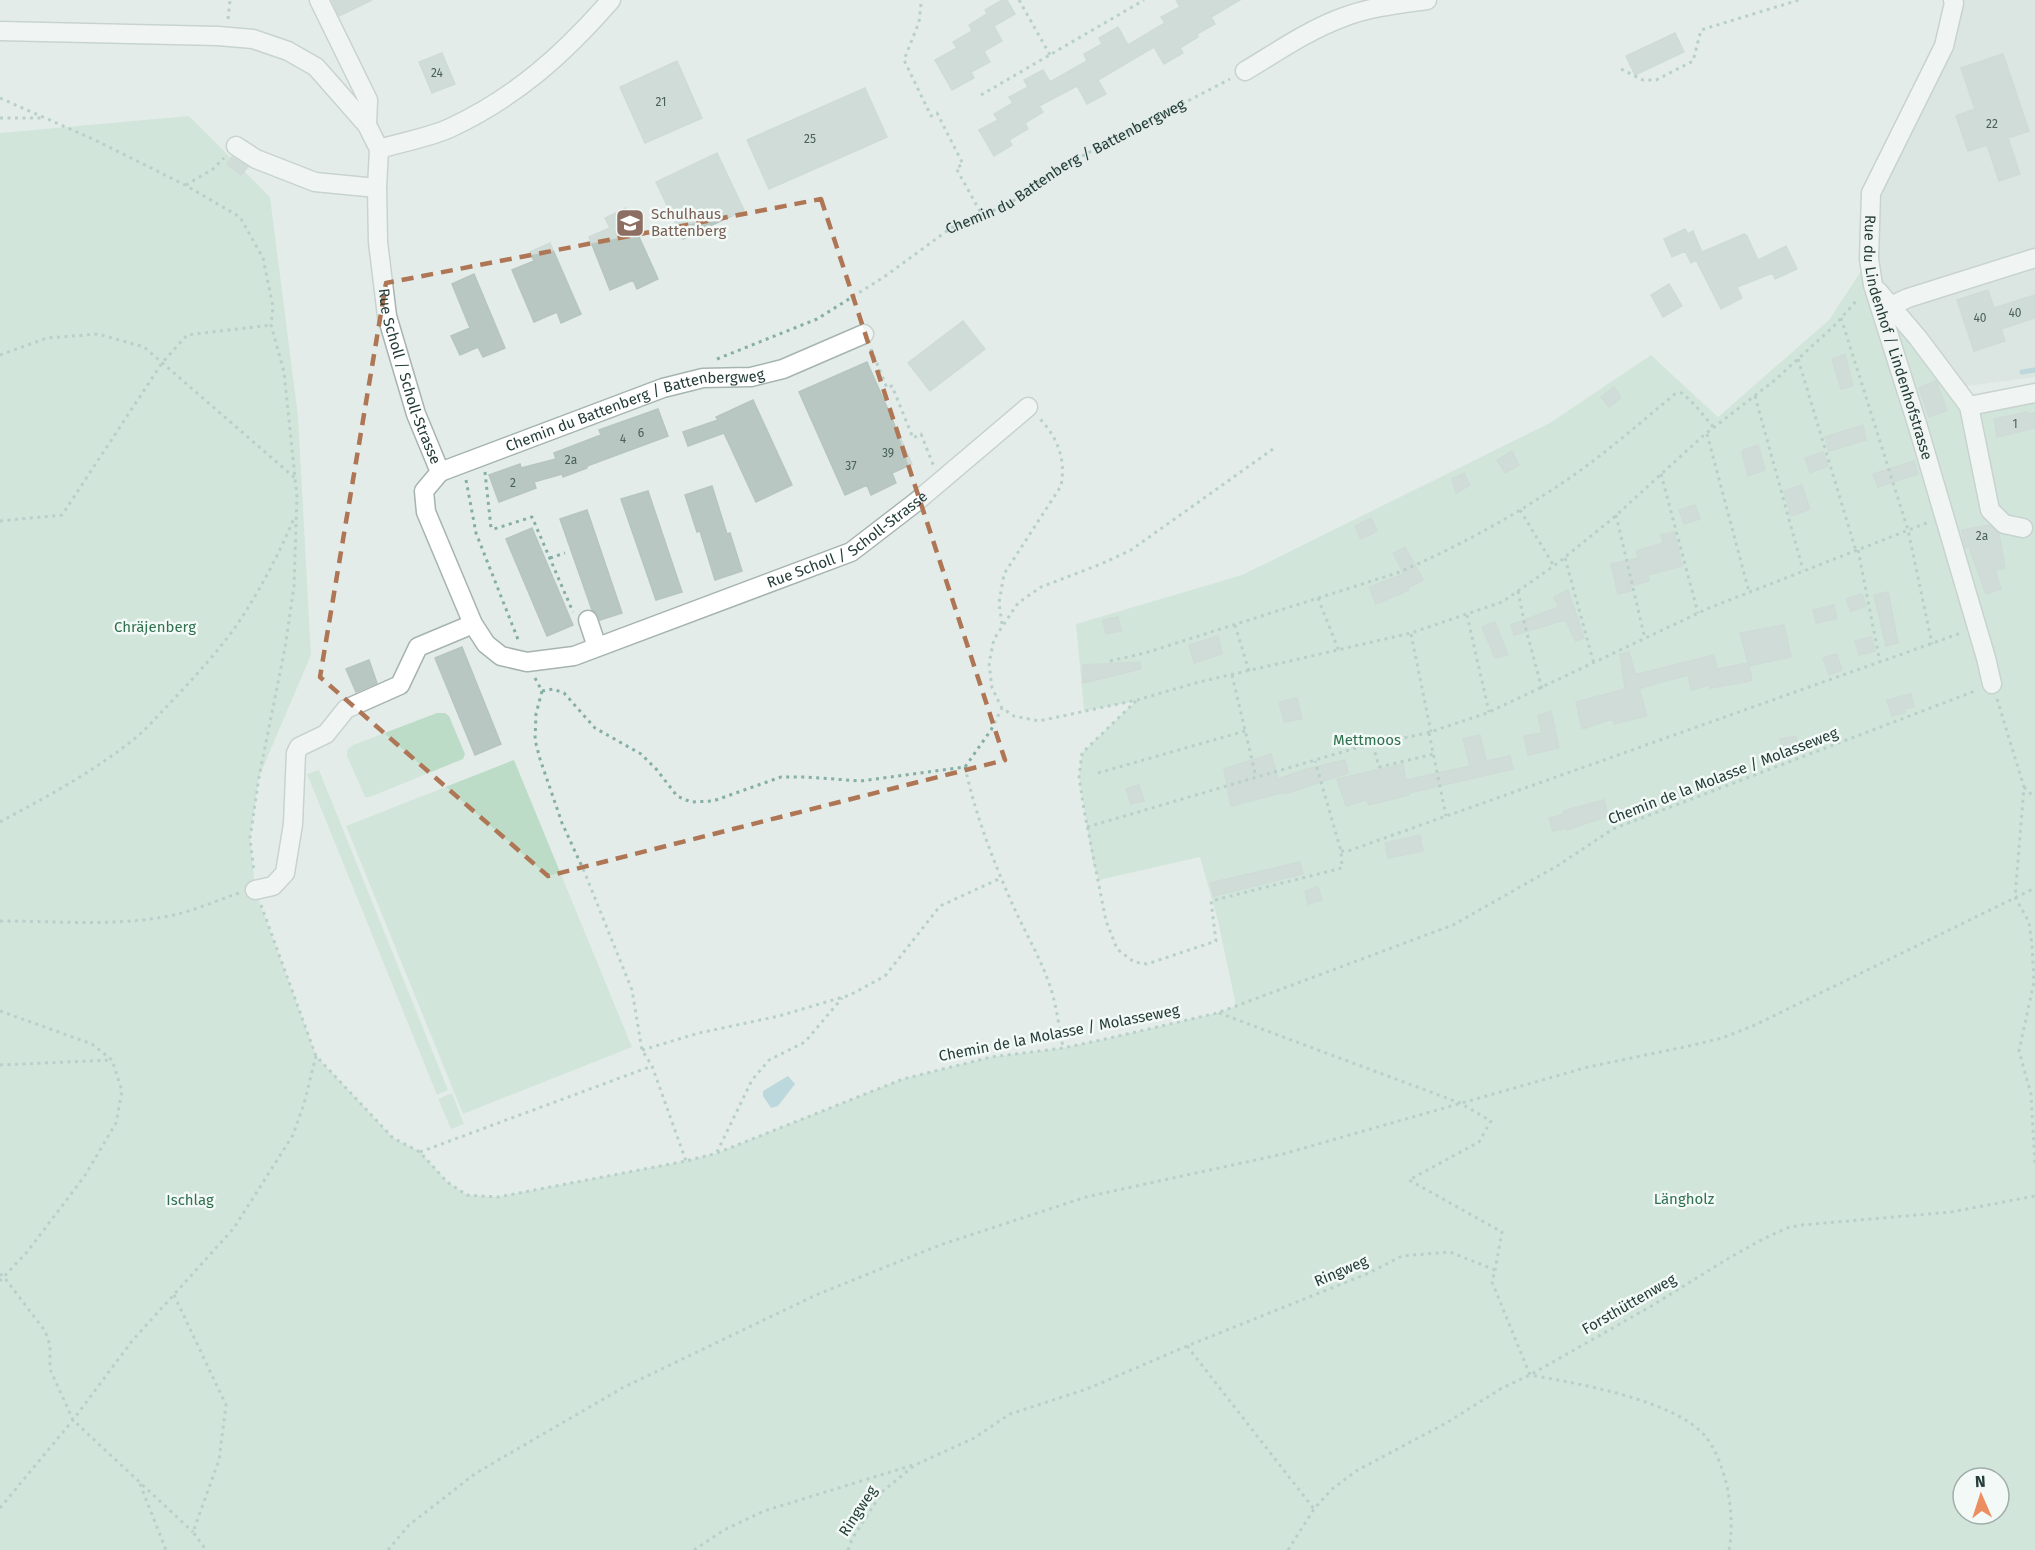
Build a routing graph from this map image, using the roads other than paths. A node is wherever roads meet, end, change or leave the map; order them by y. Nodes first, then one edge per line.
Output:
1 (319, 0) edge
2 (611, 0) edge
3 (1427, 0) edge
4 (1953, 0) edge
5 (0, 32) edge
6 (1245, 71) road end
7 (367, 125) junction
8 (236, 146) road end
9 (379, 149) junction
10 (377, 188) junction
11 (2035, 258) edge
12 (1873, 285) junction
13 (1891, 306) junction
14 (864, 334) road end
15 (2035, 393) edge
16 (1969, 406) junction
17 (1028, 407) road end
18 (440, 472) junction
19 (2023, 528) dead end
20 (582, 619) road end
21 (473, 624) junction
22 (597, 647) junction
23 (1992, 684) road end
24 (255, 890) road end

1 - 7 street
2 - 9 street
3 - 6 street
4 - 12 street, Rue du Lindenhof / Lindenhofstrasse
5 - 7 street, Rue Scholl / Scholl-Strasse
7 - 9 street, Rue Scholl / Scholl-Strasse
8 - 10 street
9 - 10 street, Rue Scholl / Scholl-Strasse
10 - 18 street, Rue Scholl / Scholl-Strasse
11 - 13 street
12 - 13 street
12 - 23 street, Rue du Lindenhof / Lindenhofstrasse
13 - 16 street
14 - 18 street, Chemin du Battenberg / Battenbergweg
15 - 16 street
16 - 19 street
17 - 22 street, Rue Scholl / Scholl-Strasse
18 - 21 street, Rue Scholl / Scholl-Strasse
20 - 22 street
21 - 22 street, Rue Scholl / Scholl-Strasse
21 - 24 street

